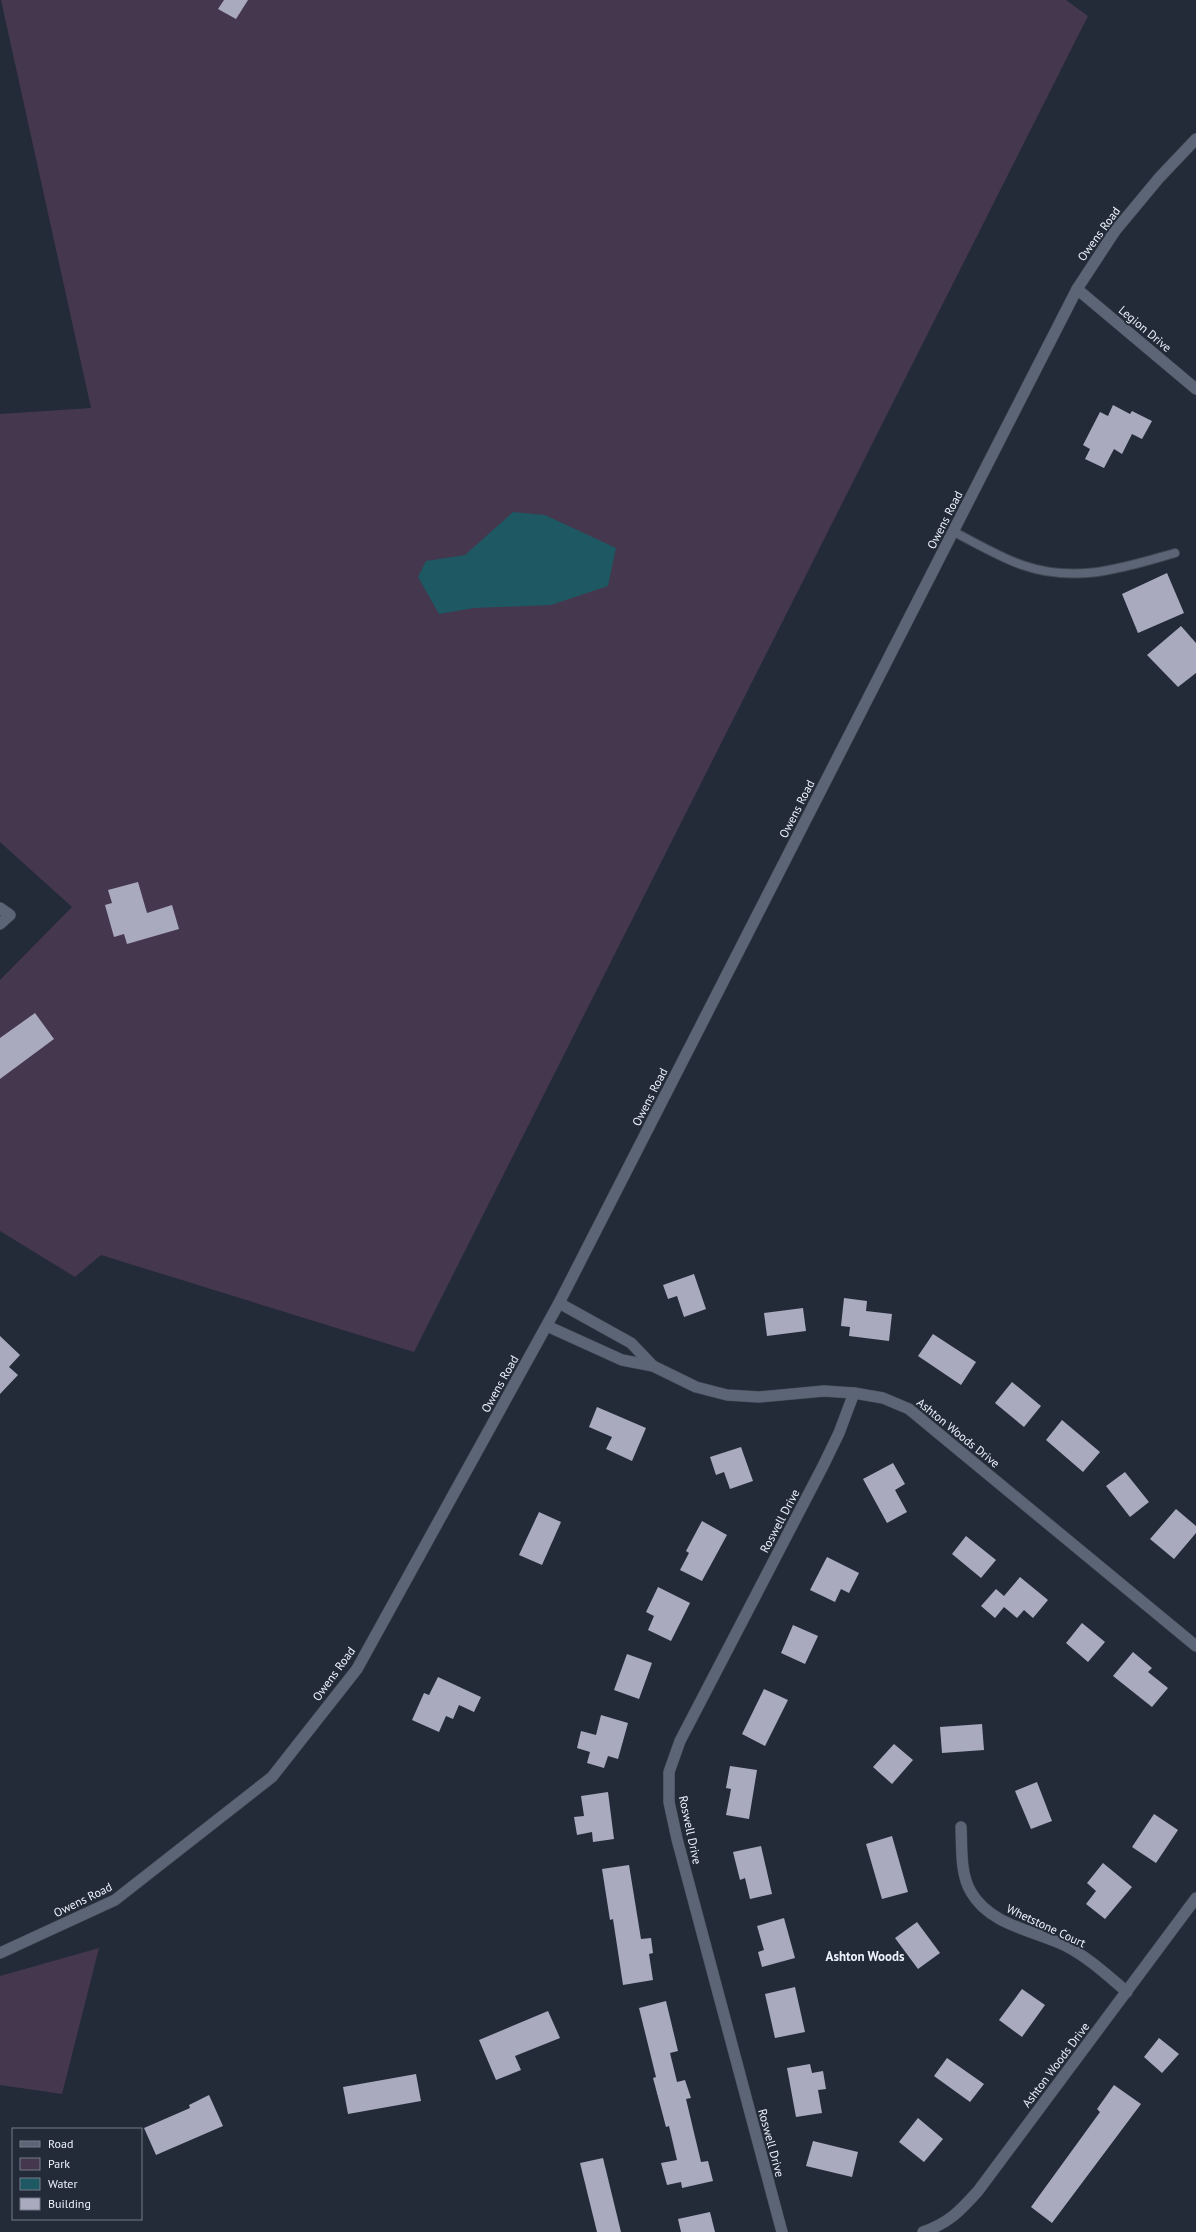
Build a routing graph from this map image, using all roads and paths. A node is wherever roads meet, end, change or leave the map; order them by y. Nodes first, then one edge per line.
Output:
1 (1196, 139) edge
2 (1077, 289) junction
3 (1196, 389) edge
4 (954, 532) junction
5 (1175, 553) dead end
6 (0, 908) edge
7 (0, 924) edge
8 (559, 1303) junction
9 (547, 1326) junction
10 (653, 1366) junction
11 (854, 1393) junction
12 (1196, 1646) edge
13 (961, 1827) dead end
14 (1196, 1898) edge
15 (0, 1953) edge
16 (1127, 1992) junction
17 (782, 2232) edge
18 (923, 2232) edge

1 - 2 street, Owens Road
2 - 3 street, Legion Drive
2 - 4 street, Owens Road
4 - 5 lane
4 - 8 street, Owens Road
6 - 7 street
8 - 9 street, Owens Road
8 - 10 street, Ashton Woods Drive
9 - 10 street, Ashton Woods Drive
9 - 15 street, Owens Road
10 - 11 street, Ashton Woods Drive
11 - 12 street, Ashton Woods Drive
11 - 17 street, Roswell Drive
13 - 16 street, Whetstone Court
14 - 16 street, Ashton Woods Drive
16 - 18 street, Ashton Woods Drive

